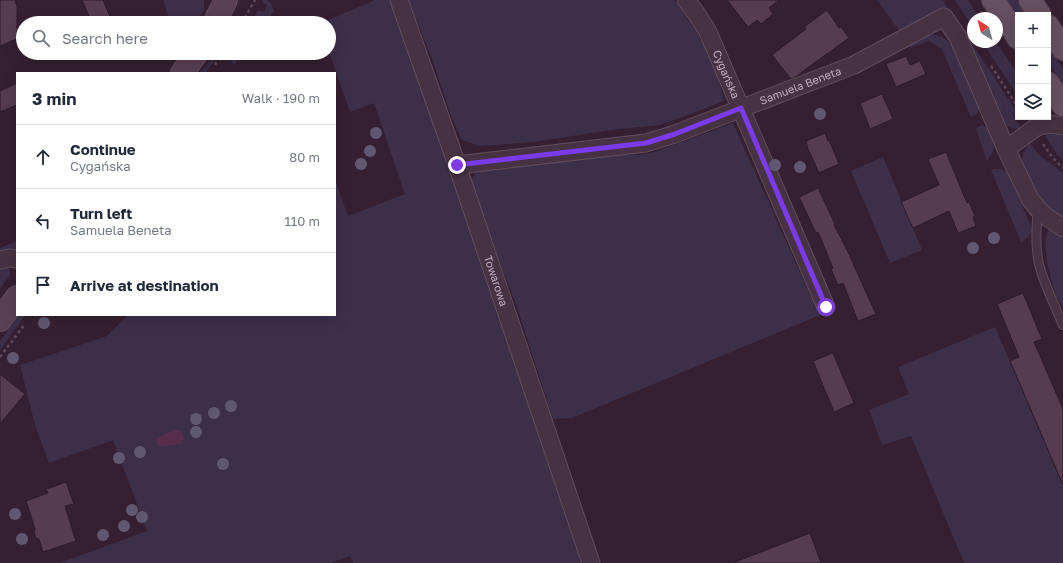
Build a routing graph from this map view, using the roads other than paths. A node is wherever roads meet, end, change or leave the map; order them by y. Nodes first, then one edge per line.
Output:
1 (226, 0) edge
2 (399, 0) edge
3 (686, 0) edge
4 (993, 0) edge
5 (1030, 0) edge
6 (1038, 12) edge
7 (218, 16) edge
8 (1051, 31) edge
9 (1015, 33) edge
10 (1063, 49) edge
11 (192, 60) edge
12 (183, 72) edge
13 (1049, 84) edge
14 (1063, 105) edge
15 (741, 108) junction
16 (1040, 122) edge
17 (1063, 126) edge
18 (1006, 149) junction
19 (457, 165) junction
20 (1038, 209) junction
21 (1063, 228) edge
22 (16, 259) edge
23 (0, 260) edge
24 (16, 298) edge
25 (826, 307) dead end
26 (0, 320) edge
27 (1063, 325) edge
28 (591, 563) edge

1 - 7 main road
2 - 19 street, Towarowa
3 - 15 street, Cygańska
4 - 9 main road
5 - 6 main road
8 - 10 main road
11 - 12 main road
13 - 14 main road
15 - 18 street, Samuela Beneta
15 - 19 street, Samuela Beneta
15 - 25 street, Cygańska
16 - 17 street
16 - 18 street
18 - 20 street, Samuela Beneta
19 - 28 street, Towarowa
20 - 21 street, Samuela Beneta
20 - 27 lane
22 - 23 street
24 - 26 main road

